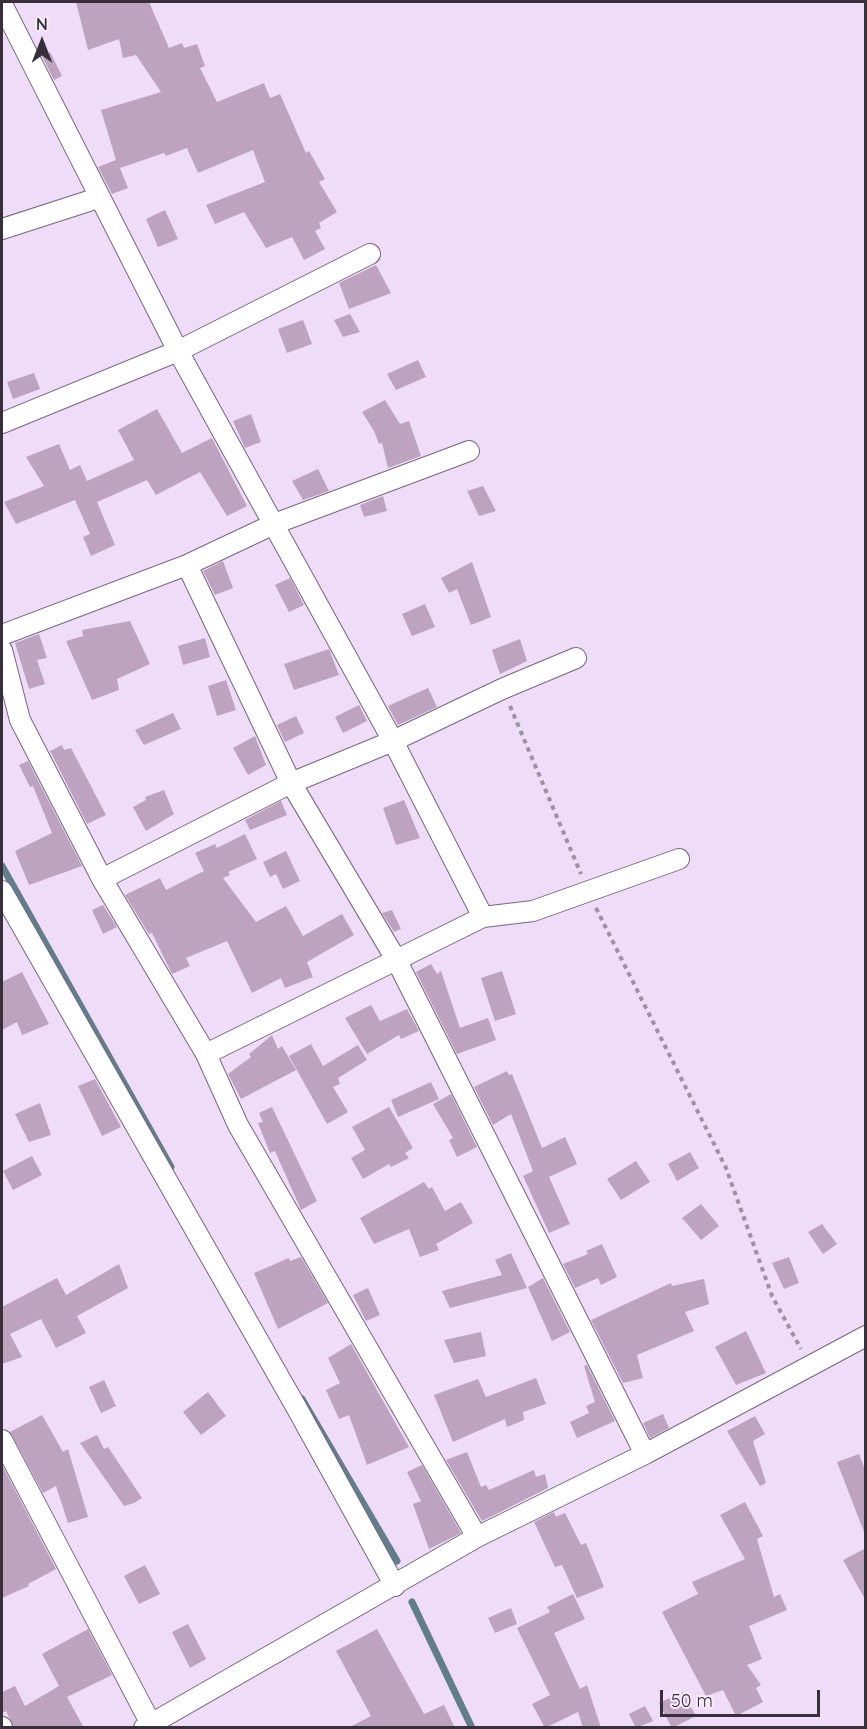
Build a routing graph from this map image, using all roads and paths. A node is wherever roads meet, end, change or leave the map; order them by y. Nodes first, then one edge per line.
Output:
1 (2, 4) edge
2 (98, 198) junction
3 (2, 229) edge
4 (370, 254) dead end
5 (178, 351) junction
6 (2, 423) edge
7 (469, 451) dead end
8 (274, 524) junction
9 (186, 565) junction
10 (2, 634) edge
11 (2, 650) edge
12 (576, 658) dead end
13 (502, 689) junction
14 (393, 741) junction
15 (291, 783) junction
16 (680, 859) dead end
17 (102, 879) junction
18 (2, 891) edge
19 (589, 893) junction
20 (483, 917) junction
21 (397, 961) junction
22 (206, 1054) junction
23 (866, 1336) edge
24 (810, 1365) junction
25 (2, 1440) edge
26 (645, 1454) junction
27 (477, 1537) junction
28 (395, 1586) junction
29 (147, 1726) edge

1 - 2 street
2 - 3 street
2 - 5 street
4 - 5 street
5 - 6 street
5 - 8 street
7 - 8 street
8 - 9 street
8 - 14 street
9 - 10 street
9 - 15 street
11 - 17 street
12 - 13 street
13 - 14 street
13 - 19 path
14 - 15 street
14 - 20 street
15 - 17 street
15 - 21 street
16 - 19 street
17 - 22 street
18 - 28 street
19 - 20 street
19 - 24 path
20 - 21 street
21 - 22 street
21 - 26 street
22 - 27 street
23 - 24 street
24 - 26 street
25 - 29 street
26 - 27 street
27 - 28 street
28 - 29 street

